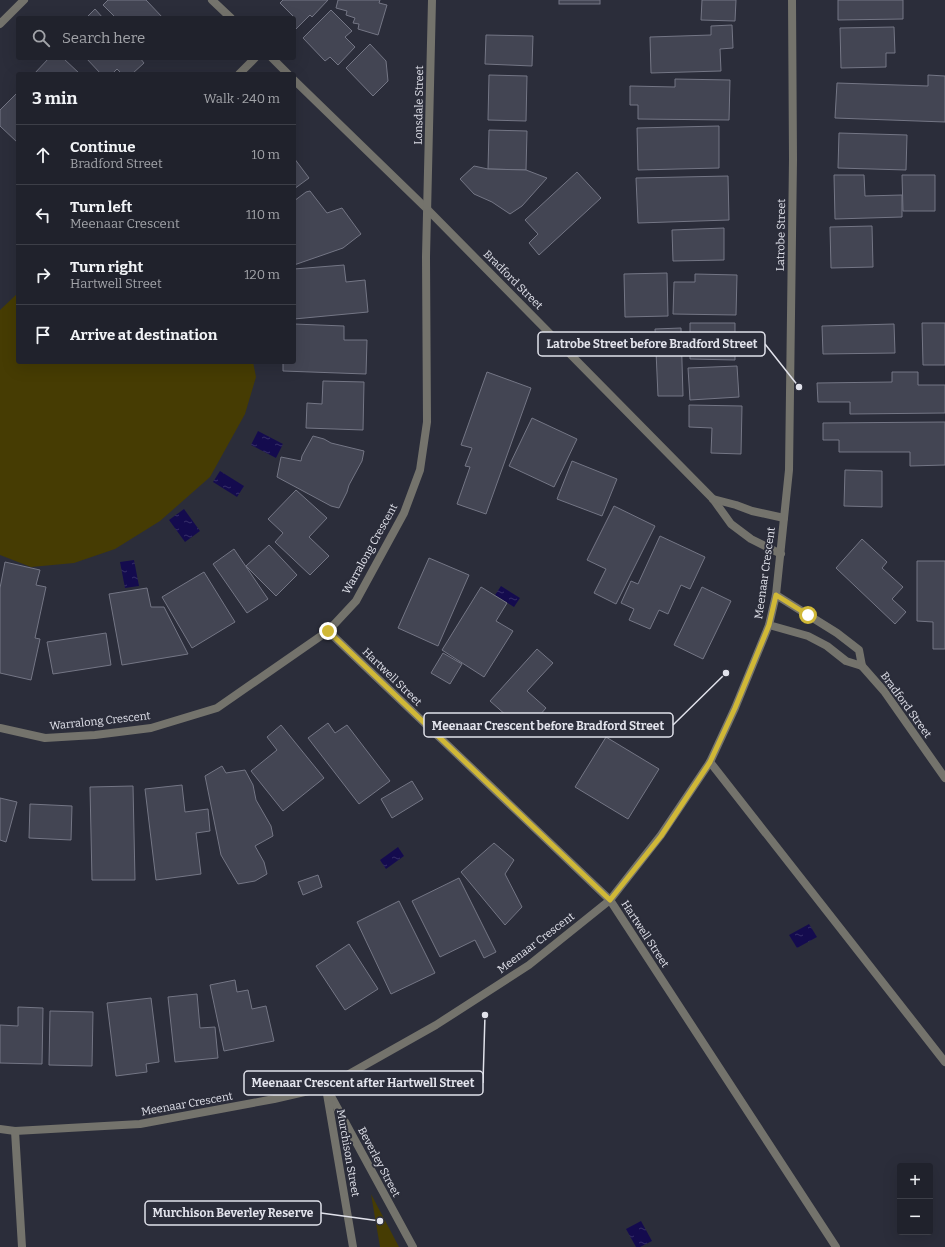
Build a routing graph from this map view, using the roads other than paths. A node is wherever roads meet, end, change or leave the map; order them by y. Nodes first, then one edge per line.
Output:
1 (24, 0) edge
2 (212, 0) edge
3 (432, 0) edge
4 (792, 0) edge
5 (229, 16) edge
6 (0, 24) edge
7 (253, 60) edge
8 (274, 60) edge
9 (241, 72) edge
10 (286, 72) edge
11 (296, 82) edge
12 (428, 210) junction
13 (789, 470) joint
14 (713, 499) junction
15 (784, 518) junction
16 (781, 554) junction
17 (776, 595) junction
18 (769, 625) junction
19 (328, 631) junction
20 (862, 666) junction
21 (0, 728) edge
22 (710, 762) junction
23 (945, 778) edge
24 (610, 900) junction
25 (945, 1062) edge
26 (326, 1087) junction
27 (0, 1129) edge
28 (15, 1131) junction
29 (22, 1247) edge
30 (353, 1247) edge
31 (412, 1247) edge
32 (836, 1247) edge

1 - 6 street
2 - 5 street
3 - 12 street, Lonsdale Street
4 - 13 street, Latrobe Street
7 - 9 street
8 - 10 street
11 - 12 street, Bradford Street
12 - 14 street, Bradford Street
12 - 19 street, Warralong Crescent
13 - 15 street, Meenaar Crescent
14 - 15 street
14 - 16 street, Bradford Street
15 - 16 street, Meenaar Crescent
16 - 17 street, Meenaar Crescent
17 - 18 street, Meenaar Crescent
17 - 20 street, Bradford Street
18 - 20 street, Bradford Street
18 - 22 street, Meenaar Crescent
19 - 21 street, Warralong Crescent
19 - 24 street, Hartwell Street
20 - 23 street, Bradford Street
22 - 24 street, Meenaar Crescent
22 - 25 street
24 - 26 street, Meenaar Crescent
24 - 32 street, Hartwell Street
26 - 28 street, Meenaar Crescent
26 - 30 street, Murchison Street
26 - 31 street, Beverley Street
27 - 28 street, Meenaar Crescent
28 - 29 street

